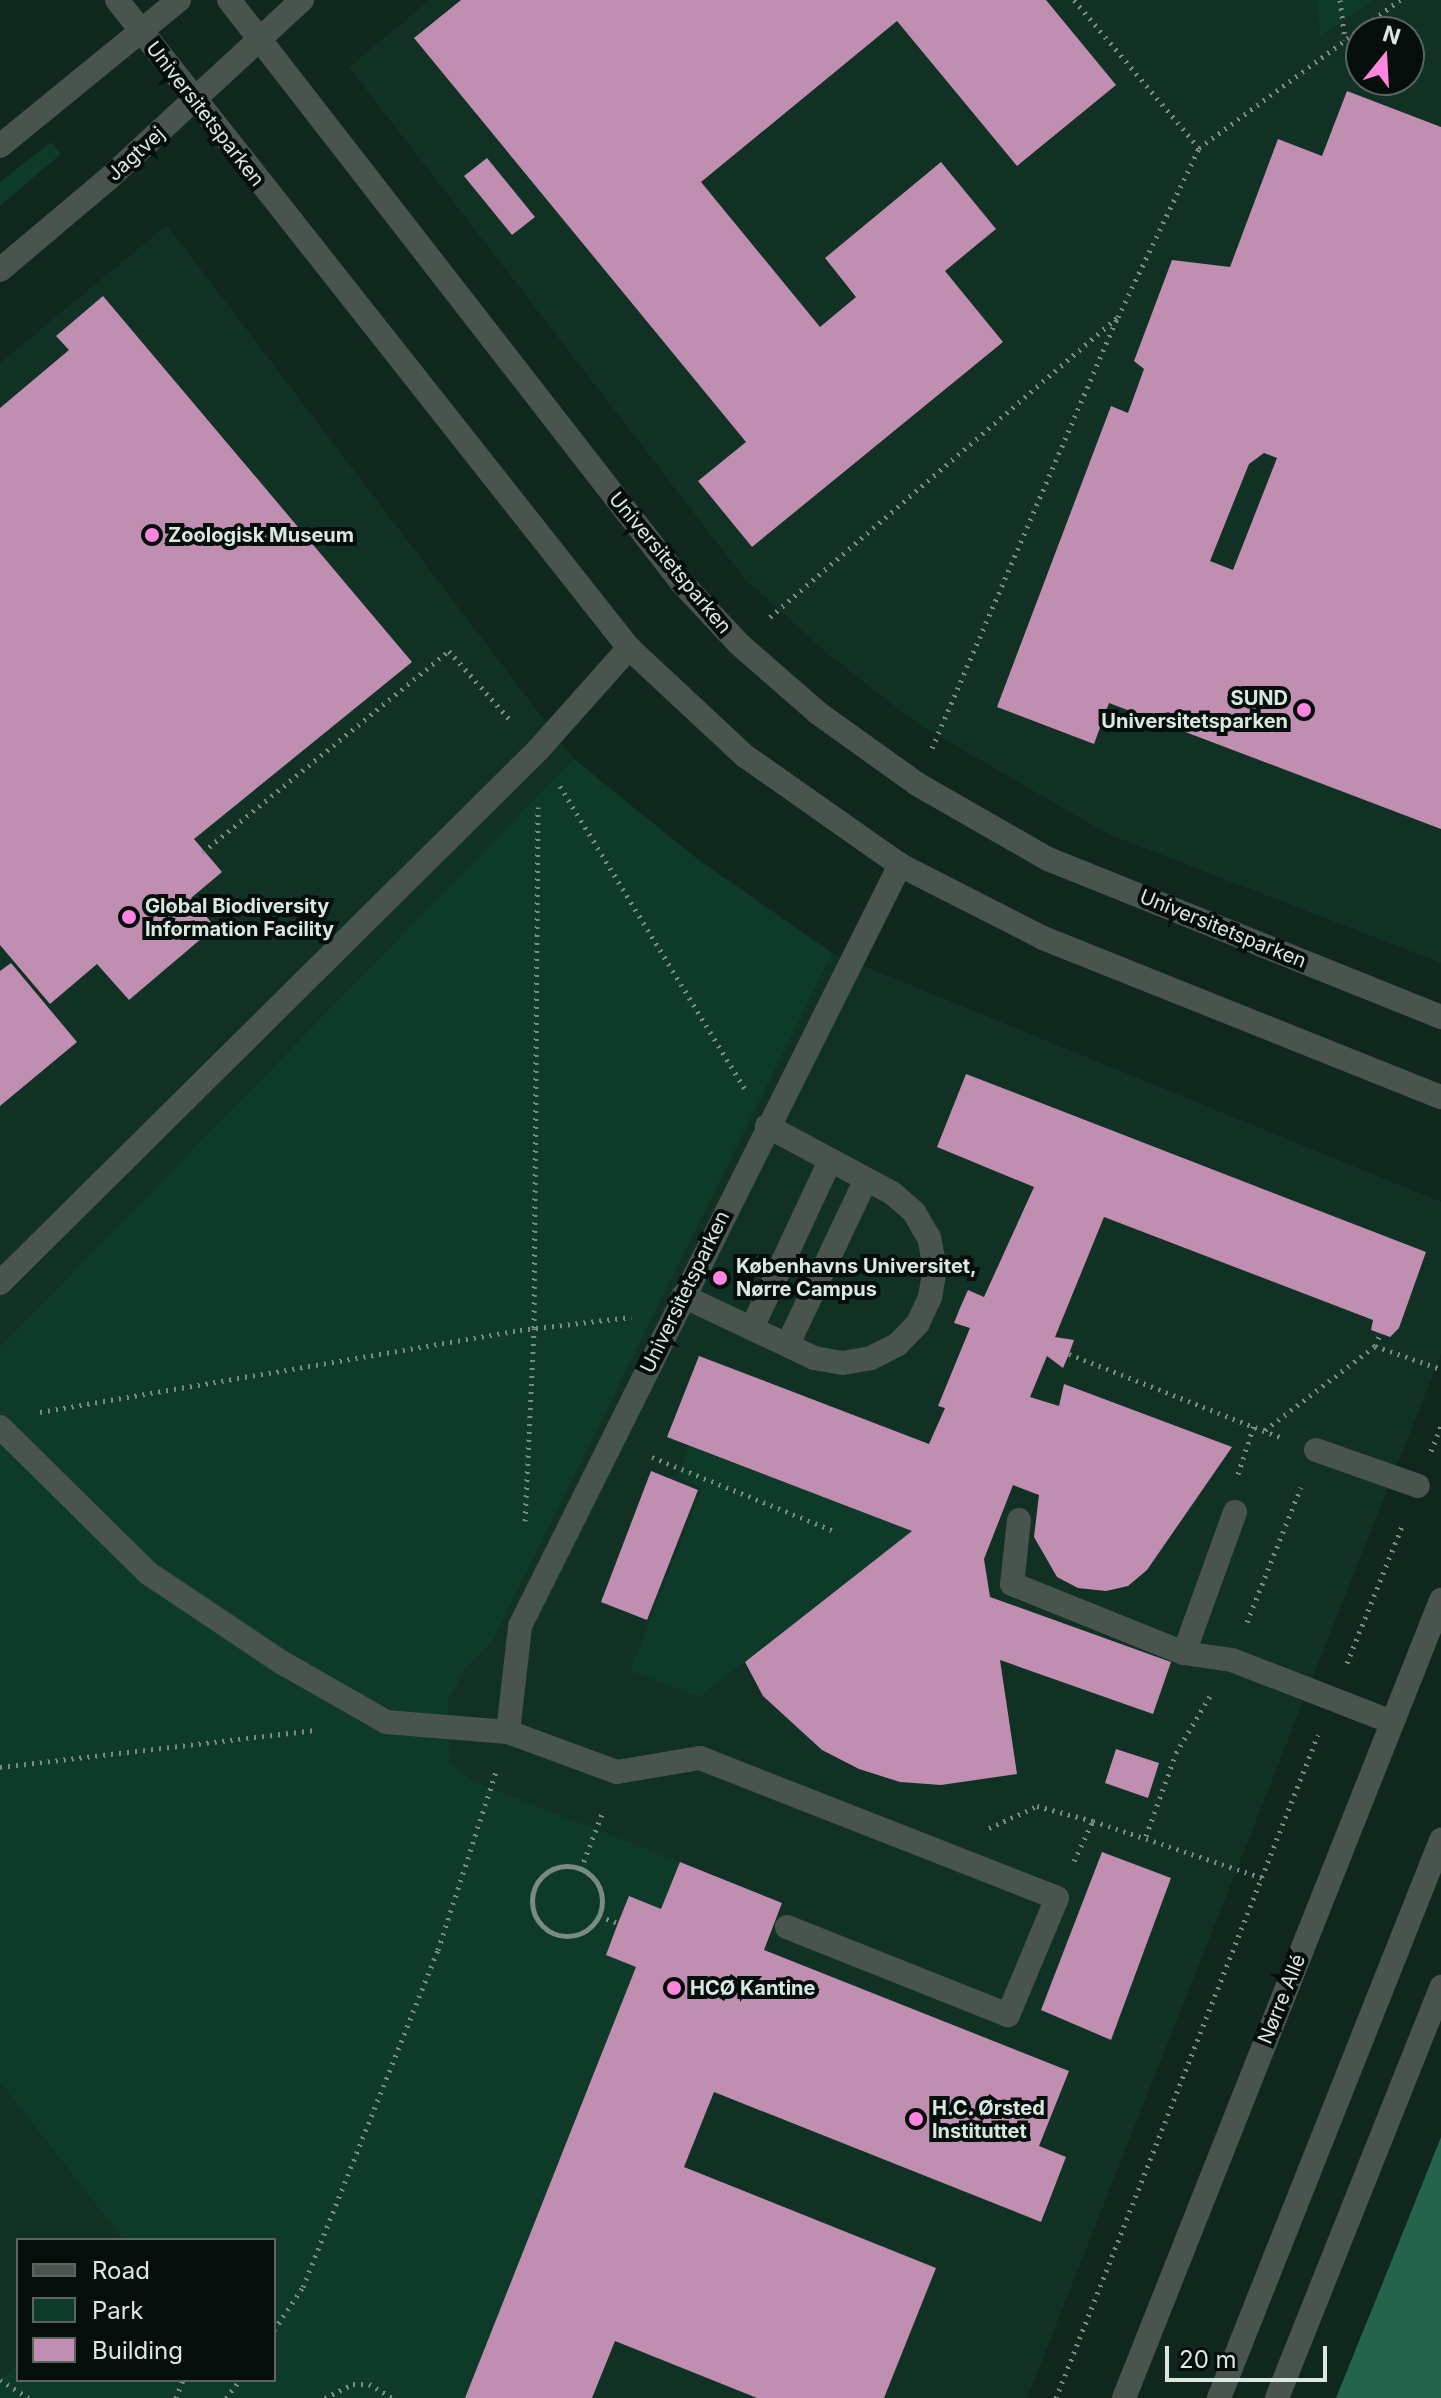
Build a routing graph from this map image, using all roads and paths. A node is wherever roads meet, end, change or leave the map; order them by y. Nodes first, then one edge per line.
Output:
1 (117, 0) edge
2 (179, 0) edge
3 (229, 0) edge
4 (302, 0) edge
5 (1074, 0) edge
6 (1340, 0) edge
7 (1400, 0) edge
8 (1379, 16) edge
9 (141, 30) junction
10 (259, 39) junction
11 (1345, 41) joint
12 (195, 101) junction
13 (0, 146) edge
14 (1199, 148) junction
15 (0, 270) edge
16 (1118, 317) junction
17 (739, 644) junction
18 (629, 648) junction
19 (538, 750) junction
20 (917, 784) junction
21 (203, 852) dead end
22 (900, 865) junction
23 (1441, 1017) edge
24 (1441, 1097) edge
25 (767, 1126) junction
26 (830, 1161) junction
27 (865, 1181) junction
28 (0, 1283) edge
29 (679, 1304) junction
30 (534, 1328) junction
31 (752, 1328) junction
32 (1380, 1334) dead end
33 (788, 1344) junction
34 (1375, 1346) junction
35 (1069, 1354) dead end
36 (1441, 1369) edge
37 (32, 1414) dead end
38 (1441, 1426) edge
39 (0, 1427) edge
40 (1264, 1431) junction
41 (656, 1447) dead end
42 (1316, 1450) junction
43 (1418, 1486) junction
44 (1235, 1512) dead end
45 (1019, 1520) dead end
46 (832, 1530) dead end
47 (525, 1532) dead end
48 (1441, 1600) edge
49 (1184, 1653) junction
50 (1232, 1660) junction
51 (1333, 1697) junction
52 (386, 1722) junction
53 (1392, 1722) junction
54 (508, 1732) junction
55 (0, 1767) edge
56 (617, 1772) junction
57 (1093, 1821) junction
58 (1146, 1836) junction
59 (1441, 1840) edge
60 (939, 1851) junction
61 (581, 1869) junction
62 (1263, 1878) junction
63 (1057, 1898) junction
64 (599, 1916) junction
65 (618, 1923) dead end
66 (787, 1927) dead end
67 (1441, 1987) edge
68 (276, 2327) edge
69 (0, 2380) edge
70 (238, 2382) edge
71 (29, 2398) edge
72 (226, 2398) edge
73 (325, 2398) edge
74 (392, 2398) edge
75 (1056, 2398) edge
76 (1124, 2398) edge
77 (1219, 2398) edge
78 (1277, 2398) edge

1 - 9 street, Universitetsparken
2 - 9 street
3 - 10 street, Universitetsparken
4 - 10 street, Jagtvej
5 - 14 path
6 - 11 path
7 - 8 path
9 - 12 street, Universitetsparken
9 - 13 street
10 - 12 street, Jagtvej
10 - 17 street, Universitetsparken
11 - 14 path
12 - 15 street, Jagtvej
12 - 18 street, Universitetsparken
14 - 16 path
16 - 17 path
16 - 20 path
17 - 20 street, Universitetsparken
18 - 19 street
18 - 22 street, Universitetsparken
19 - 21 path
19 - 25 path
19 - 28 street
19 - 30 path
20 - 23 street, Universitetsparken
22 - 24 street, Universitetsparken
22 - 25 street, Universitetsparken
25 - 26 street
25 - 29 street, Universitetsparken
26 - 27 street
26 - 31 street
27 - 33 street
27 - 33 street
29 - 30 path
29 - 31 street
29 - 54 street, Universitetsparken
30 - 37 path
30 - 47 path
31 - 33 street
32 - 34 path
34 - 36 path
34 - 40 path
35 - 40 path
38 - 43 path
39 - 52 street
40 - 42 path
41 - 46 path
42 - 43 street
42 - 50 path
43 - 51 path
44 - 49 street
45 - 49 street
48 - 53 street, Nørre Allé
49 - 50 street
50 - 51 street
50 - 58 path
51 - 53 street
51 - 62 path
52 - 54 street
52 - 55 path
53 - 76 street, Nørre Allé
54 - 56 street
54 - 68 path
56 - 60 street
56 - 61 path
57 - 58 path
57 - 60 path
57 - 63 path
58 - 62 path
59 - 77 street
60 - 63 street
61 - 64 path
61 - 64 path
62 - 75 path
63 - 66 street
64 - 65 path
67 - 78 street
69 - 71 path
70 - 72 path
73 - 74 path

